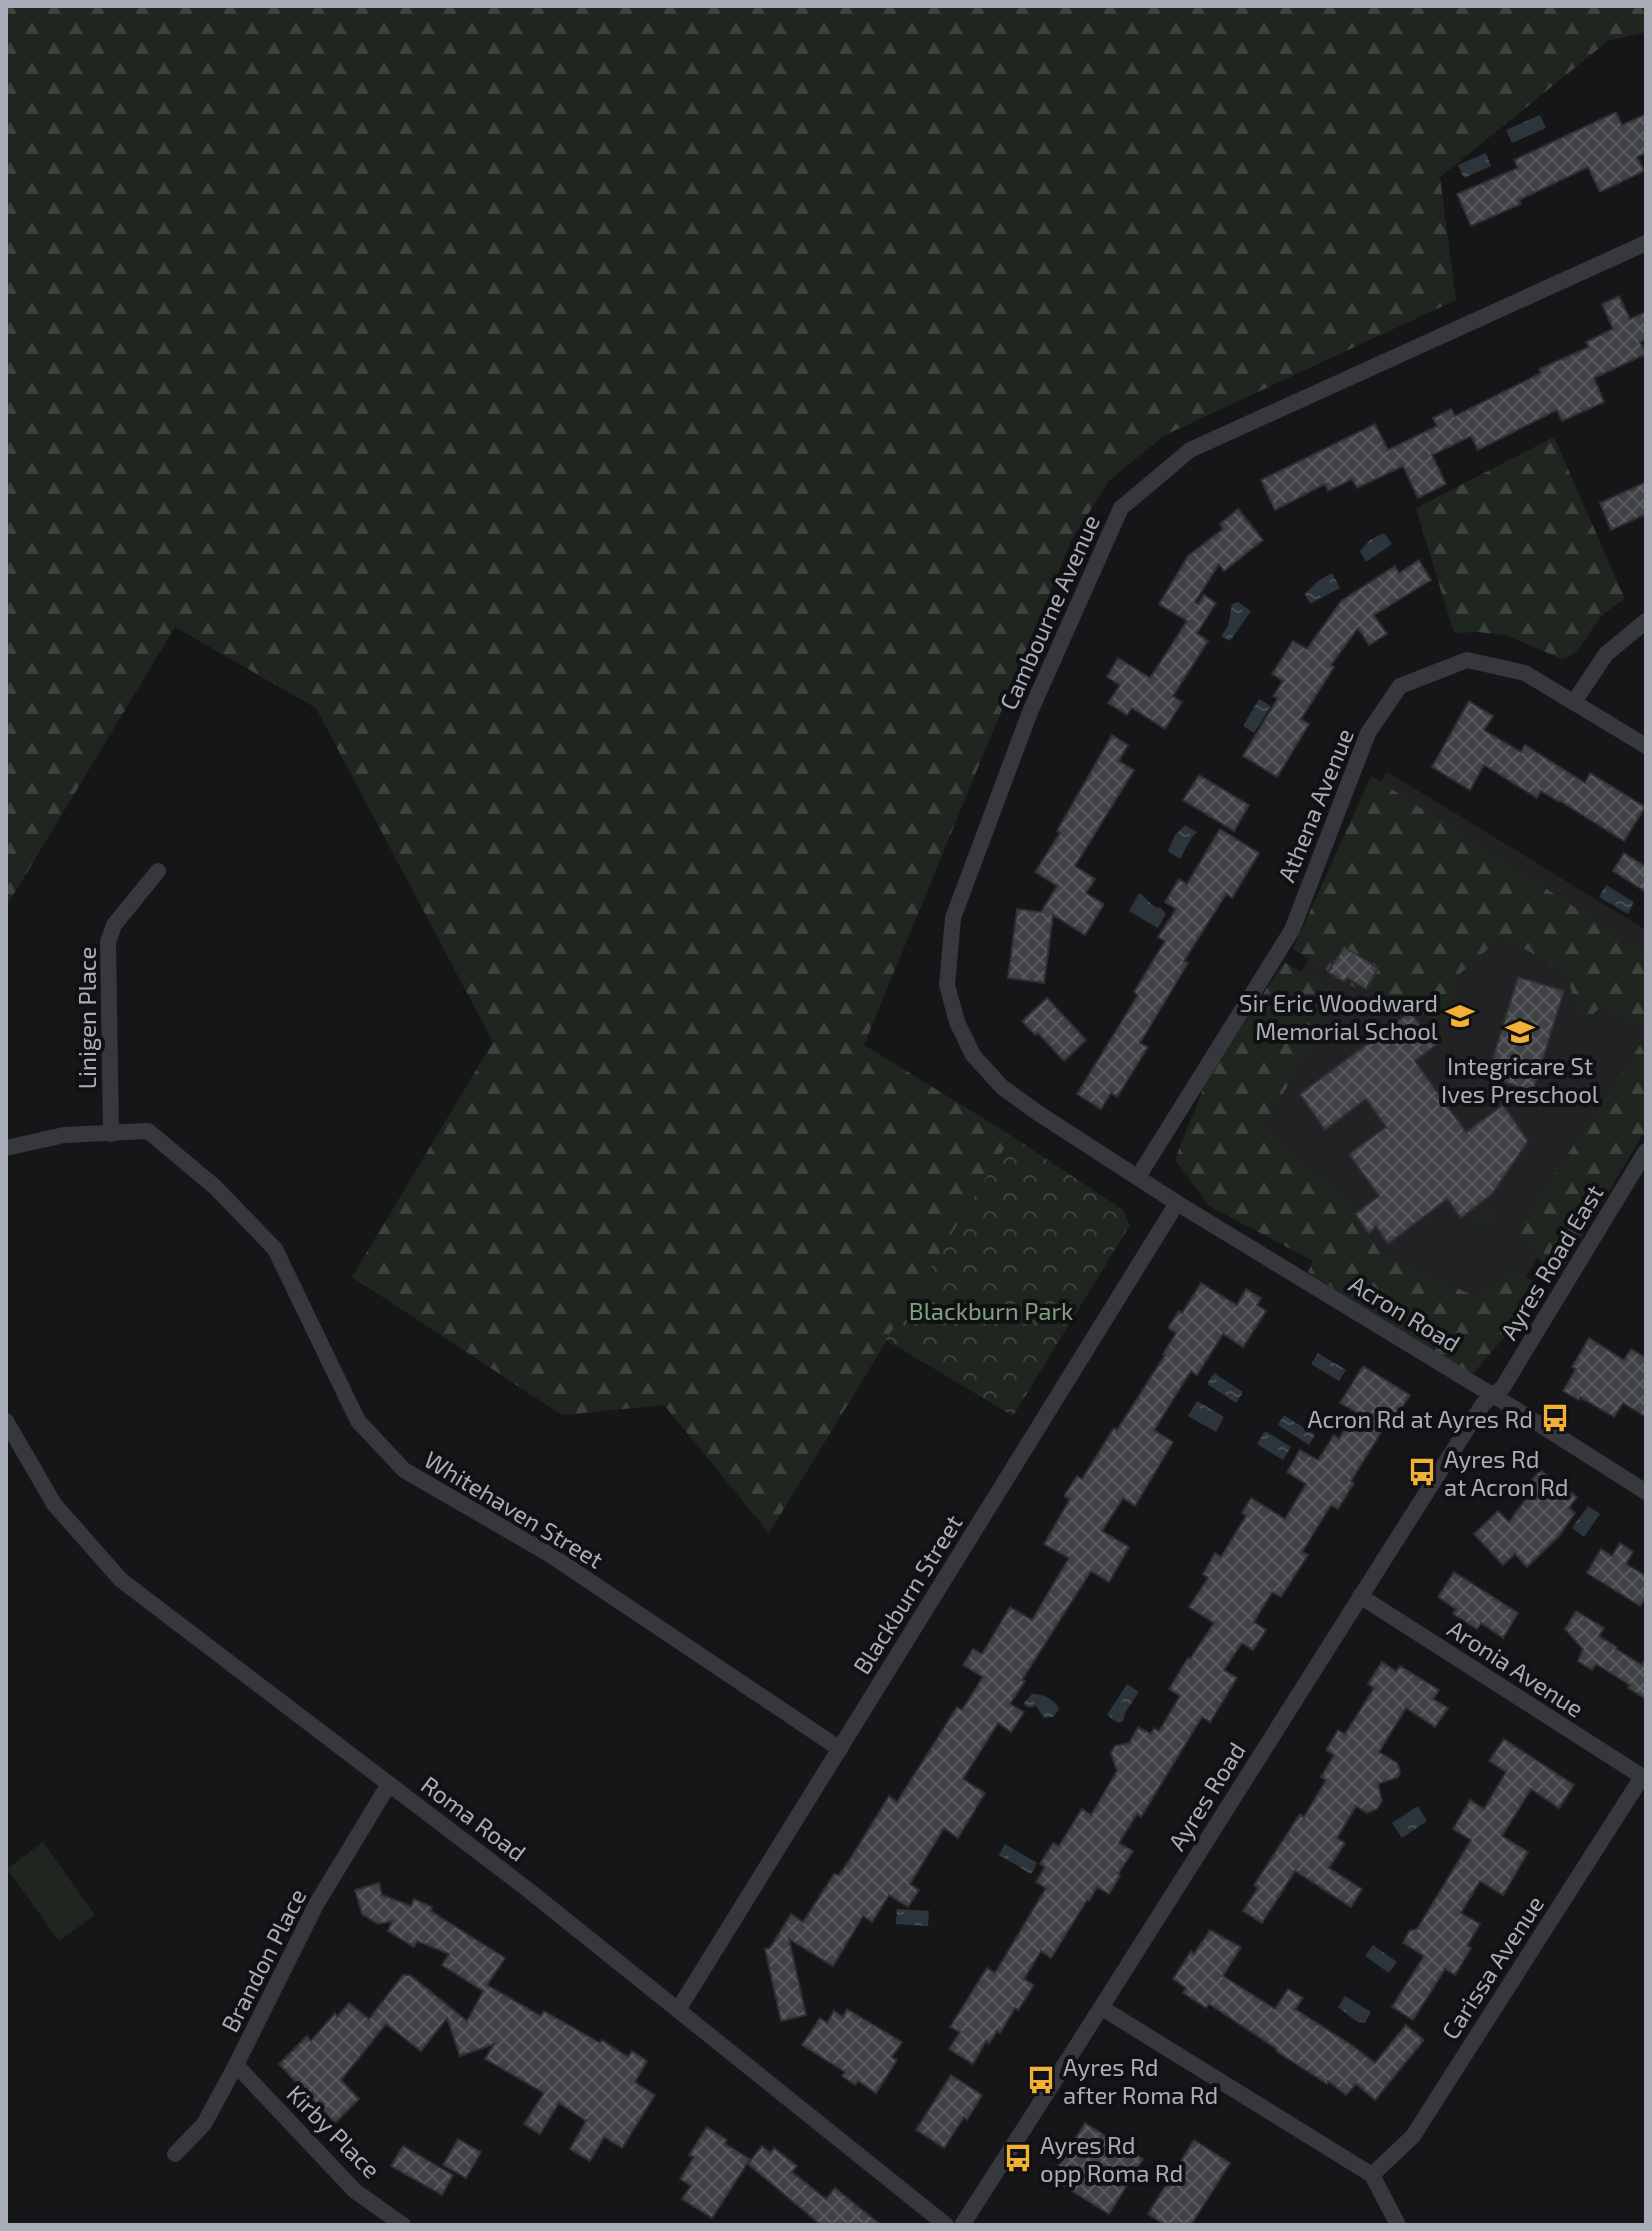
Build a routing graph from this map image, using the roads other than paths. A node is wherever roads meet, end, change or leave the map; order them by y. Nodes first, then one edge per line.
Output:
1 (1646, 243) edge
2 (1646, 621) edge
3 (1574, 702) junction
4 (1646, 746) edge
5 (158, 871) dead end
6 (111, 1134) junction
7 (6, 1148) edge
8 (1646, 1151) edge
9 (1138, 1177) junction
10 (1177, 1203) junction
11 (1493, 1396) junction
12 (6, 1421) edge
13 (1646, 1492) edge
14 (1360, 1596) junction
15 (840, 1749) junction
16 (1644, 1778) edge
17 (389, 1784) junction
18 (1102, 2008) junction
19 (678, 2010) junction
20 (236, 2065) junction
21 (175, 2154) dead end
22 (1372, 2175) junction
23 (403, 2225) edge
24 (946, 2225) edge
25 (962, 2225) edge
26 (1398, 2225) edge

1 - 9 street, Cambourne Avenue
2 - 3 street
3 - 4 street, Athena Avenue
3 - 9 street, Athena Avenue
5 - 6 street, Linigen Place
6 - 7 street, Whitehaven Street
6 - 15 street, Whitehaven Street
8 - 11 street, Ayres Road East
9 - 10 street, Acron Road
10 - 11 street, Acron Road
10 - 15 street, Blackburn Street
11 - 13 street, Acron Road
11 - 14 street, Ayres Road
12 - 17 street, Roma Road
14 - 16 street, Aronia Avenue
14 - 18 street, Ayres Road
15 - 19 street, Blackburn Street
16 - 22 street, Carissa Avenue
17 - 19 street, Roma Road
17 - 20 street, Brandon Place
18 - 22 street
18 - 25 street, Ayres Road
19 - 24 street, Roma Road
20 - 21 street, Brandon Place
20 - 23 street, Kirby Place
22 - 26 street

